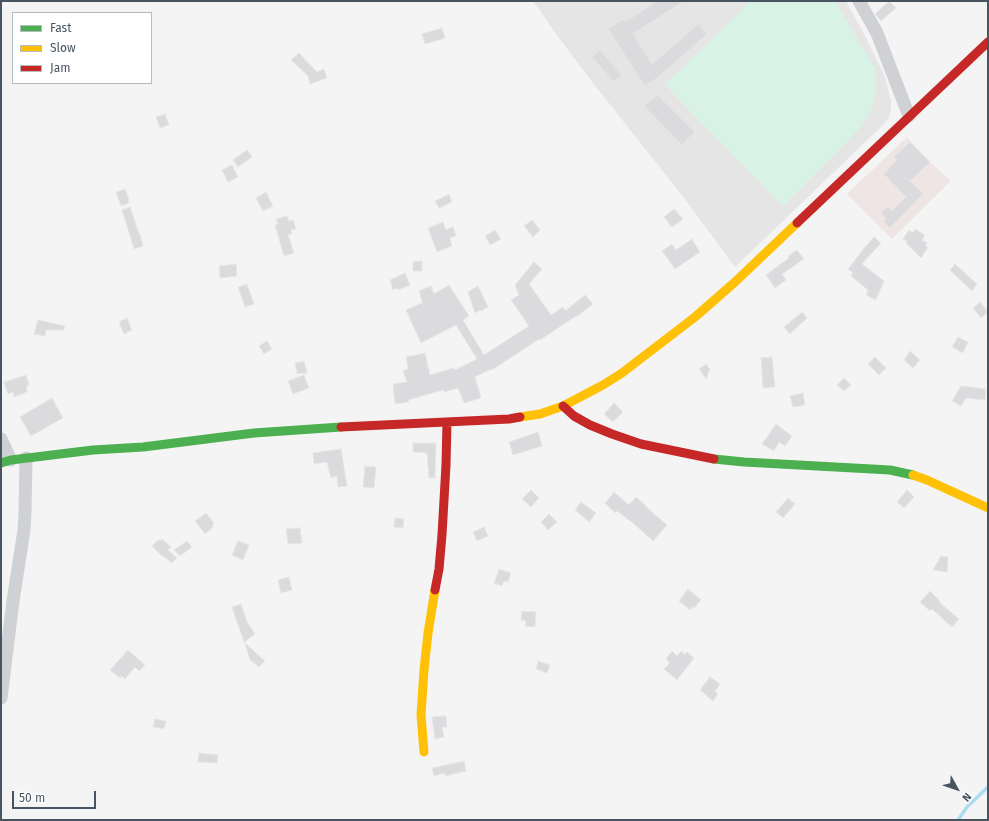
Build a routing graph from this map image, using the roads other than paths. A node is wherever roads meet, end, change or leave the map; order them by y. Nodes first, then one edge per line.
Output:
1 (859, 1) edge
2 (988, 42) edge
3 (909, 116) junction
4 (563, 406) junction
5 (447, 422) junction
6 (1, 439) edge
7 (26, 458) junction
8 (6, 462) edge
9 (988, 508) edge
10 (1, 698) edge
11 (424, 752) dead end

1 - 3 street
2 - 3 street
3 - 4 street
4 - 5 street
4 - 9 street
5 - 7 street
5 - 11 street
6 - 8 street
7 - 8 street
7 - 10 street

